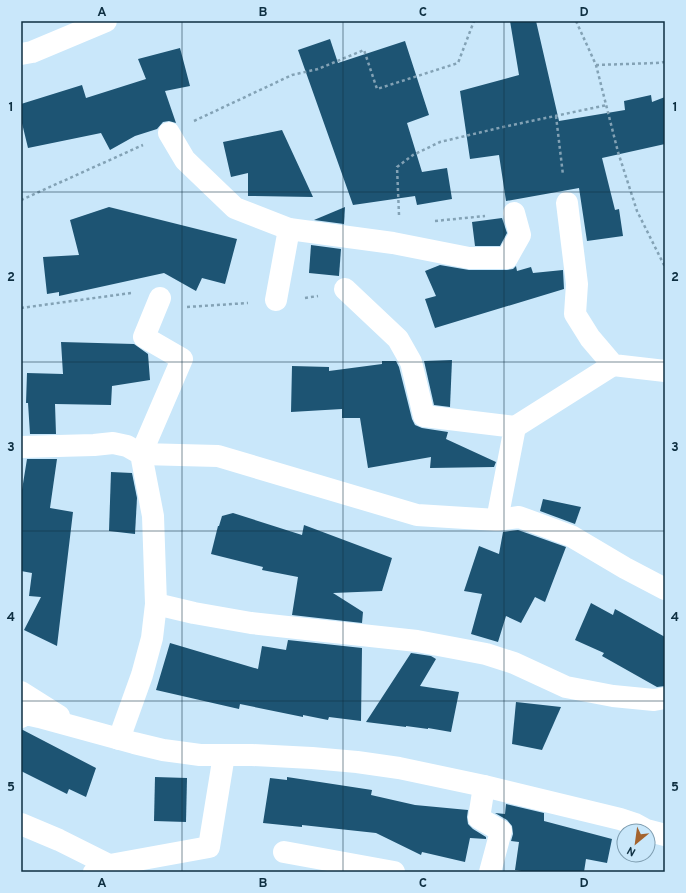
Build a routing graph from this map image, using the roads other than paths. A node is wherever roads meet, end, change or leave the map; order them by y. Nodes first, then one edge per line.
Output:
1 (106, 21) edge
2 (21, 54) edge
3 (169, 133) road end
4 (567, 203) dead end
5 (514, 213) dead end
6 (289, 229) junction
7 (345, 289) dead end
8 (160, 298) dead end
9 (276, 300) dead end
10 (613, 365) junction
11 (665, 371) edge
12 (515, 427) junction
13 (21, 447) edge
14 (141, 454) junction
15 (497, 520) junction
16 (665, 589) edge
17 (156, 604) junction
18 (21, 692) edge
19 (661, 701) edge
20 (21, 717) edge
21 (77, 727) junction
22 (119, 739) junction
23 (224, 755) junction
24 (484, 786) junction
25 (21, 824) edge
26 (665, 835) edge
27 (284, 852) dead end
28 (109, 870) edge
29 (394, 872) edge
30 (490, 872) edge

1 - 2 street
3 - 6 street
4 - 10 street
5 - 6 street
6 - 9 street
7 - 12 street
8 - 14 street
10 - 11 street
10 - 12 street
12 - 15 street
13 - 14 street
14 - 15 street
14 - 17 street
15 - 16 street
17 - 19 street
17 - 22 street
18 - 21 street
20 - 21 street
21 - 22 street
22 - 23 street
23 - 24 street
23 - 28 street
24 - 26 street
24 - 30 street
25 - 28 street
27 - 29 street

